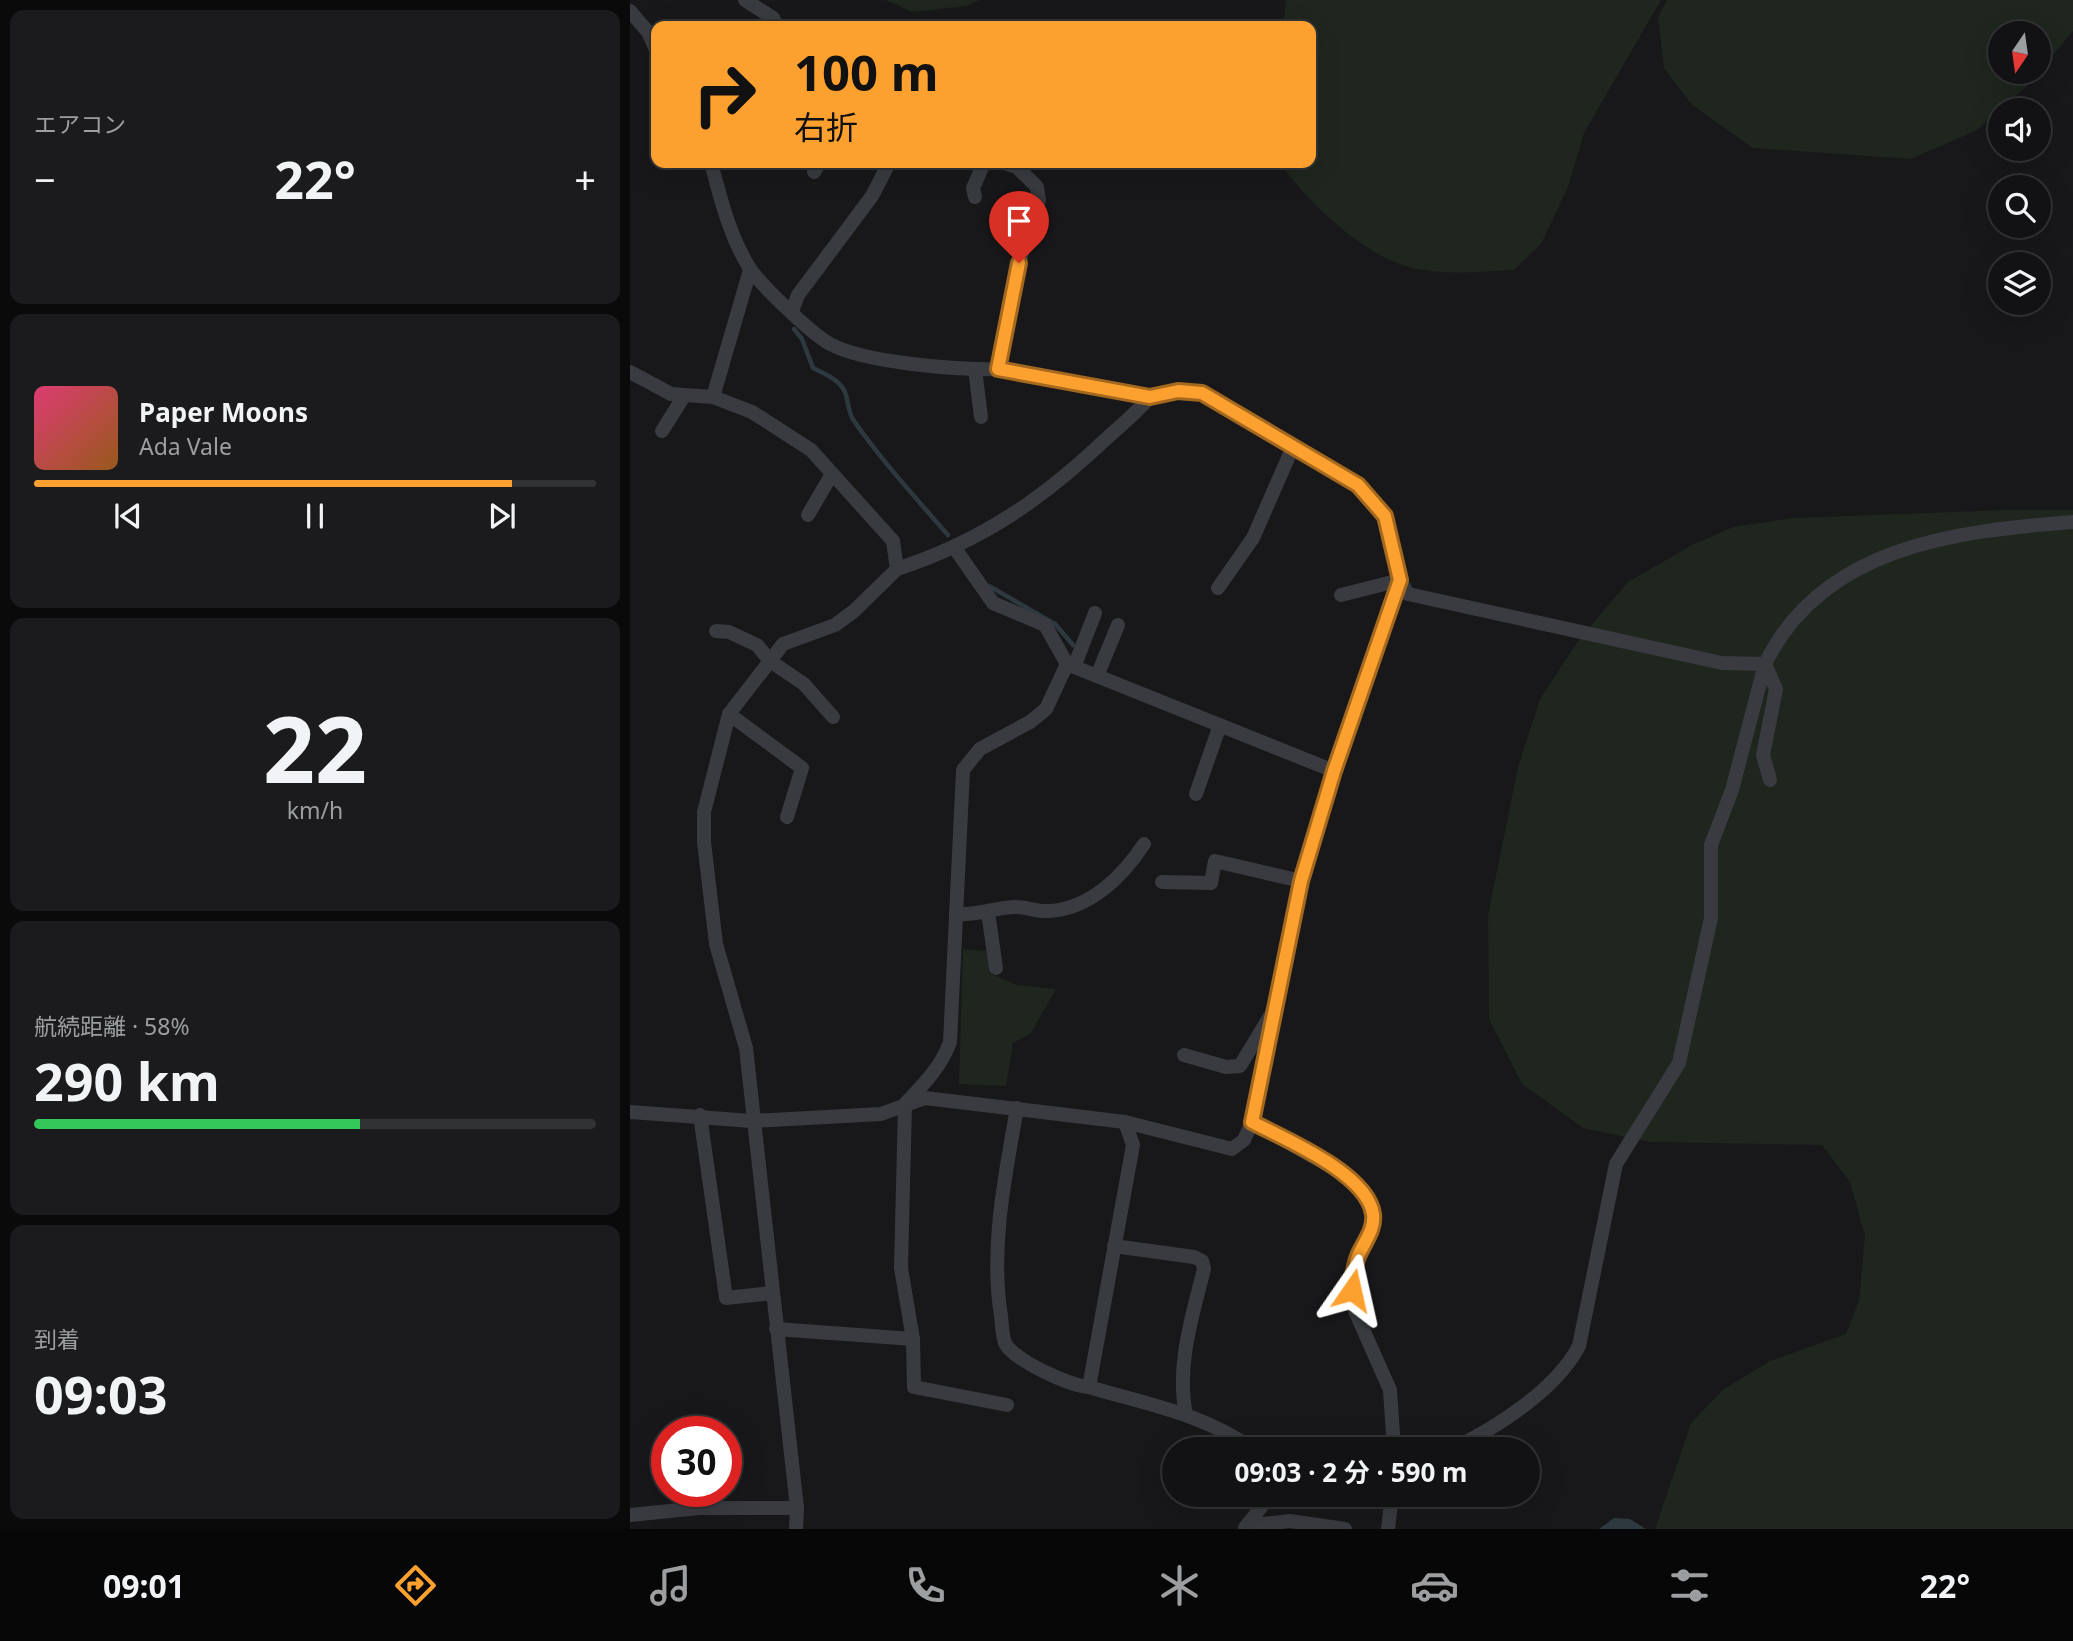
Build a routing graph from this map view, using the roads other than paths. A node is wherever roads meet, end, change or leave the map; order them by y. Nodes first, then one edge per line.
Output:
1 (745, 0) edge
2 (630, 11) edge
3 (774, 21) edge
4 (651, 39) edge
5 (712, 168) edge
6 (886, 168) edge
7 (982, 168) edge
8 (1018, 168) edge
9 (975, 197) dead end
10 (750, 270) junction
11 (792, 311) junction
12 (975, 369) junction
13 (998, 369) junction
14 (630, 372) edge
15 (684, 396) junction
16 (713, 397) junction
17 (1150, 397) junction
18 (981, 417) dead end
19 (662, 431) dead end
20 (1293, 449) junction
21 (832, 474) junction
22 (807, 515) dead end
23 (2073, 522) edge
24 (954, 547) junction
25 (897, 569) junction
26 (1400, 580) junction
27 (1218, 588) dead end
28 (1341, 595) dead end
29 (1095, 613) dead end
30 (1118, 625) dead end
31 (716, 631) dead end
32 (770, 661) junction
33 (1765, 664) junction
34 (1071, 665) junction
35 (1097, 676) junction
36 (729, 714) junction
37 (832, 717) dead end
38 (1220, 725) junction
39 (1334, 771) junction
40 (1770, 780) dead end
41 (1196, 794) dead end
42 (786, 817) dead end
43 (1144, 844) dead end
44 (1301, 881) junction
45 (1162, 882) dead end
46 (989, 912) junction
47 (956, 914) junction
48 (996, 968) dead end
49 (1275, 1014) junction
50 (1184, 1055) dead end
51 (905, 1104) junction
52 (1017, 1108) junction
53 (630, 1112) edge
54 (699, 1115) junction
55 (752, 1121) junction
56 (1125, 1122) junction
57 (1252, 1122) junction
58 (1114, 1246) junction
59 (772, 1293) junction
60 (776, 1329) junction
61 (913, 1339) junction
62 (1089, 1387) junction
63 (1007, 1405) dead end
64 (1186, 1415) junction
65 (1236, 1437) edge
66 (1393, 1437) edge
67 (1477, 1437) edge
68 (1260, 1507) edge
69 (1391, 1507) edge
70 (797, 1508) junction
71 (630, 1515) edge
72 (1245, 1527) edge
73 (796, 1529) edge
74 (1345, 1529) edge
75 (1388, 1529) edge

1 - 3 street
2 - 4 street
5 - 10 street
6 - 11 street
7 - 9 street
8 - 13 street
10 - 11 street
10 - 16 street
11 - 12 street
12 - 13 street
12 - 18 street
13 - 17 street
14 - 15 street
15 - 16 street
15 - 19 street
16 - 21 street
17 - 20 street
17 - 24 street
20 - 26 street
20 - 27 street
21 - 22 street
21 - 25 street
23 - 33 street
24 - 25 street
24 - 34 street
25 - 32 street
26 - 28 street
26 - 33 street
26 - 39 street
29 - 34 street
30 - 35 street
31 - 32 street
32 - 36 street
32 - 37 street
33 - 40 street
33 - 67 street
34 - 35 street
34 - 47 street
35 - 38 street
36 - 42 street
36 - 55 street
38 - 39 street
38 - 41 street
39 - 44 street
43 - 46 street
44 - 45 street
44 - 49 street
46 - 47 street
46 - 48 street
47 - 51 street
49 - 50 street
49 - 57 street
51 - 52 street
51 - 55 street
51 - 61 street
52 - 56 street
52 - 62 street
53 - 54 street
54 - 55 street
54 - 59 street
55 - 59 street
56 - 57 street
56 - 58 street
57 - 66 street
58 - 62 street
58 - 64 street
59 - 60 street
60 - 61 street
60 - 70 street
61 - 63 street
62 - 64 street
64 - 65 street
68 - 72 street
69 - 75 street
70 - 71 street
70 - 73 street
72 - 74 street

